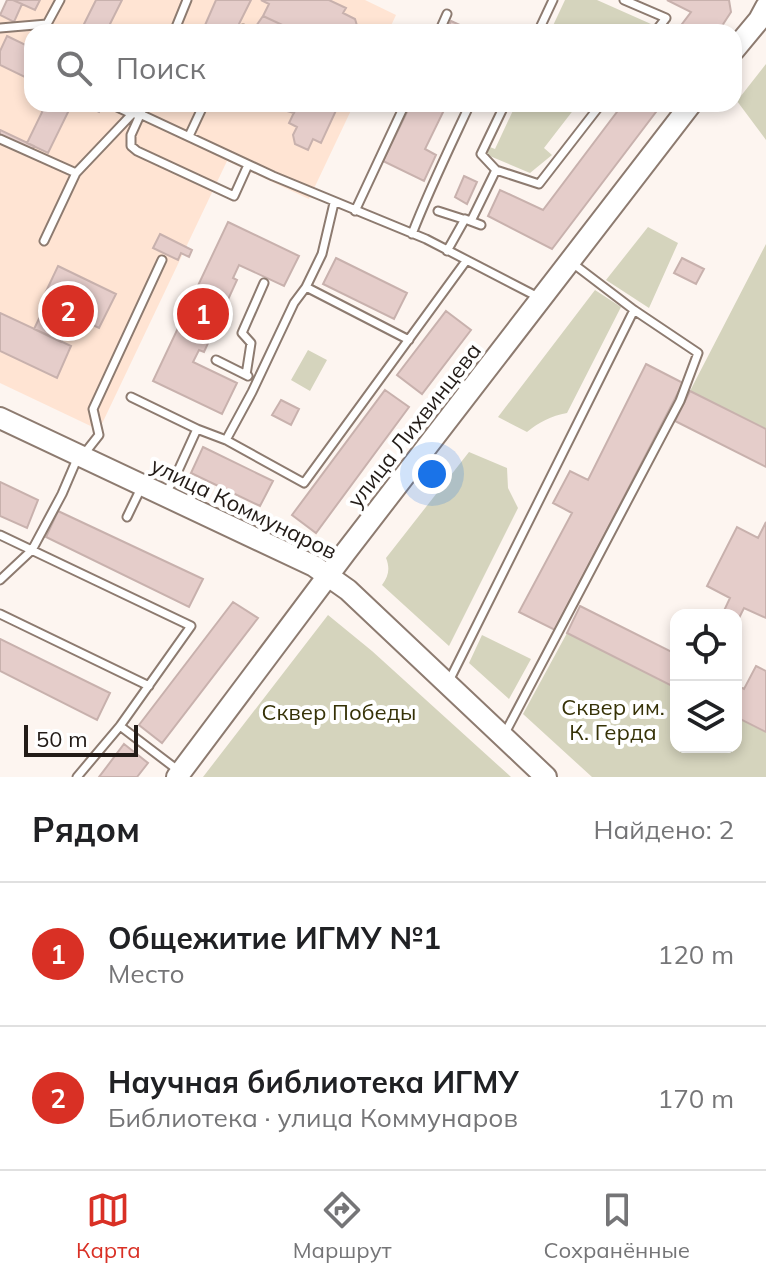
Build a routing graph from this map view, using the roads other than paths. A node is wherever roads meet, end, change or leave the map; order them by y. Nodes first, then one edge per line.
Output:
1 (60, 0) edge
2 (187, 0) edge
3 (553, 0) edge
4 (624, 0) edge
5 (766, 7) edge
6 (447, 14) dead end
7 (47, 24) edge
8 (177, 24) edge
9 (443, 24) edge
10 (542, 24) edge
11 (661, 24) edge
12 (24, 26) edge
13 (0, 28) edge
14 (742, 40) edge
15 (131, 112) edge
16 (200, 112) edge
17 (401, 112) edge
18 (466, 112) edge
19 (501, 112) edge
20 (595, 112) edge
21 (685, 112) edge
22 (136, 114) junction
23 (189, 136) junction
24 (0, 139) edge
25 (248, 165) junction
26 (496, 170) junction
27 (76, 173) junction
28 (334, 203) junction
29 (355, 211) junction
30 (438, 211) dead end
31 (465, 219) junction
32 (481, 225) dead end
33 (412, 234) junction
34 (44, 241) dead end
35 (447, 251) junction
36 (162, 260) dead end
37 (466, 261) junction
38 (570, 261) junction
39 (264, 283) dead end
40 (306, 287) junction
41 (542, 299) junction
42 (634, 310) junction
43 (409, 340) junction
44 (216, 360) dead end
45 (246, 375) junction
46 (257, 380) junction
47 (131, 397) dead end
48 (0, 418) edge
49 (197, 429) junction
50 (226, 440) junction
51 (81, 455) junction
52 (143, 484) junction
53 (165, 495) junction
54 (127, 517) dead end
55 (0, 535) edge
56 (32, 550) junction
57 (328, 576) junction
58 (0, 580) edge
59 (0, 614) edge
60 (447, 685) junction
61 (149, 686) junction
62 (120, 726) junction
63 (503, 737) junction
64 (179, 774) edge
65 (77, 777) edge
66 (546, 777) edge

1 - 7 lane
2 - 8 lane
3 - 10 lane
4 - 11 lane
5 - 14 street
6 - 9 lane
12 - 13 lane
15 - 22 lane
16 - 23 lane
17 - 29 lane
18 - 33 lane
19 - 26 lane
20 - 26 lane
21 - 38 street, улица Лихвинцева
22 - 23 lane
22 - 25 lane
22 - 27 lane
23 - 25 lane
24 - 27 lane
25 - 28 lane
26 - 31 lane
27 - 34 lane
28 - 29 lane
28 - 40 lane
29 - 33 lane
30 - 31 lane
31 - 32 lane
31 - 35 lane
33 - 35 lane
35 - 37 lane
36 - 51 lane
37 - 41 lane
37 - 43 lane
38 - 41 street, улица Лихвинцева
38 - 42 lane
39 - 45 lane
40 - 43 lane
40 - 46 lane
41 - 57 street, улица Лихвинцева
42 - 60 lane
42 - 63 lane
43 - 50 lane
44 - 45 lane
45 - 46 lane
46 - 50 lane
47 - 49 lane
48 - 51 street, улица Коммунаров
49 - 50 lane
49 - 53 lane
51 - 52 street, улица Коммунаров
51 - 56 lane
52 - 53 street, улица Коммунаров
52 - 54 lane
53 - 57 street, улица Коммунаров
55 - 56 lane
56 - 58 lane
56 - 61 lane
57 - 60 street, улица Коммунаров
57 - 64 street, улица Лихвинцева
59 - 61 lane
60 - 63 street, улица Коммунаров
61 - 62 lane
62 - 64 lane
62 - 65 lane
63 - 66 street, улица Коммунаров

